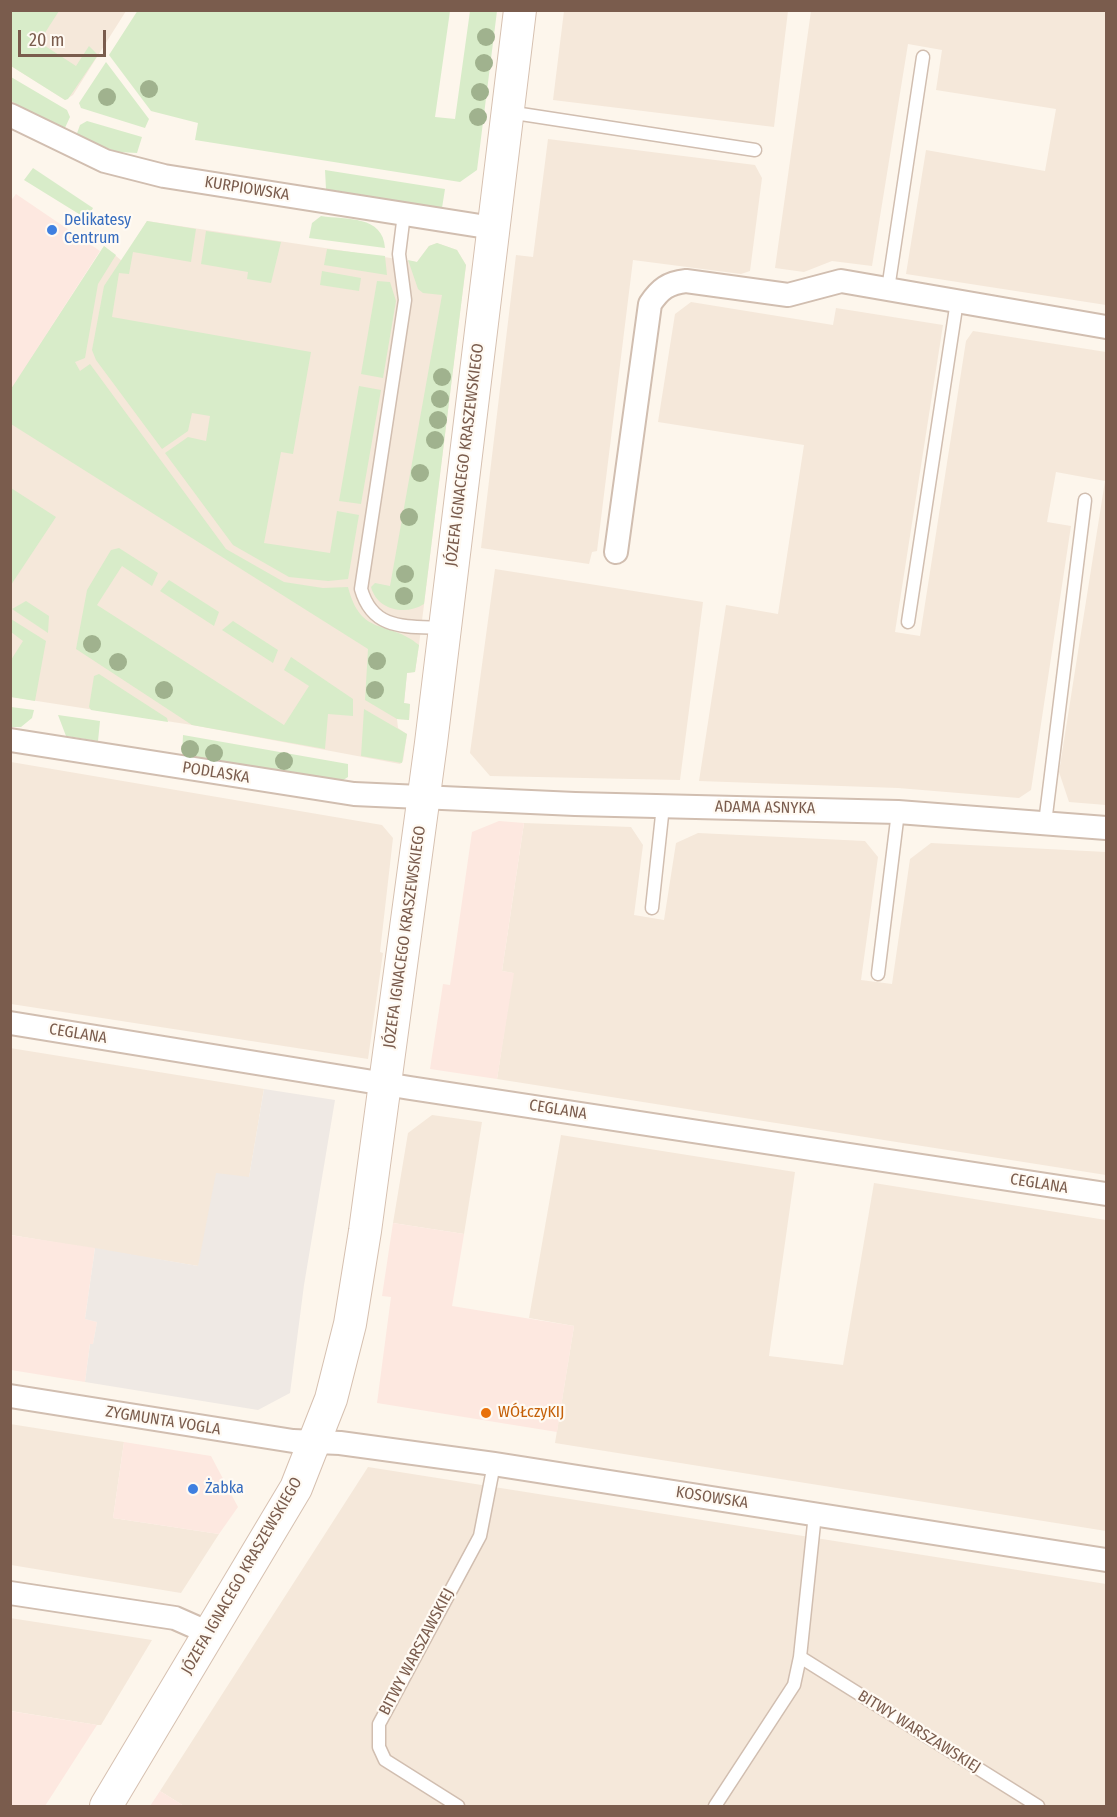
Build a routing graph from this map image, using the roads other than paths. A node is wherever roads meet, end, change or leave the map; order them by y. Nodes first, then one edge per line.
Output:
1 (520, 10) edge
2 (923, 57) dead end
3 (508, 112) junction
4 (10, 115) edge
5 (754, 150) dead end
6 (404, 214) junction
7 (494, 228) junction
8 (888, 289) junction
9 (957, 301) junction
10 (1107, 327) edge
11 (1085, 500) dead end
12 (616, 552) dead end
13 (908, 622) dead end
14 (445, 628) junction
15 (10, 740) edge
16 (423, 798) junction
17 (663, 806) junction
18 (897, 812) junction
19 (1045, 823) junction
20 (1107, 828) edge
21 (652, 908) dead end
22 (878, 974) dead end
23 (10, 1023) edge
24 (385, 1084) junction
25 (1107, 1194) edge
26 (10, 1396) edge
27 (316, 1442) junction
28 (494, 1464) junction
29 (815, 1514) junction
30 (1107, 1560) edge
31 (10, 1593) edge
32 (209, 1633) junction
33 (800, 1657) junction
34 (114, 1804) edge
35 (458, 1806) edge
36 (715, 1806) edge
37 (1038, 1806) edge

1 - 3 street, JÓZEFA IGNACEGO KRASZEWSKIEGO
2 - 8 lane
3 - 5 lane
3 - 7 street, JÓZEFA IGNACEGO KRASZEWSKIEGO
4 - 6 street, KURPIOWSKA
6 - 7 street, KURPIOWSKA
6 - 14 lane
7 - 14 street, JÓZEFA IGNACEGO KRASZEWSKIEGO
8 - 9 street
8 - 12 street
9 - 10 street
9 - 13 lane
11 - 19 lane
14 - 16 street, JÓZEFA IGNACEGO KRASZEWSKIEGO
15 - 16 street, PODLASKA
16 - 17 street, ADAMA ASNYKA
16 - 24 street, JÓZEFA IGNACEGO KRASZEWSKIEGO
17 - 18 street, ADAMA ASNYKA
17 - 21 lane
18 - 19 street, ADAMA ASNYKA
18 - 22 lane
19 - 20 street, ADAMA ASNYKA
23 - 24 street, CEGLANA
24 - 25 street, CEGLANA
24 - 27 street, JÓZEFA IGNACEGO KRASZEWSKIEGO
26 - 27 street, ZYGMUNTA VOGLA
27 - 28 street, KOSOWSKA
27 - 32 street, JÓZEFA IGNACEGO KRASZEWSKIEGO
28 - 29 street, KOSOWSKA
28 - 35 lane, BITWY WARSZAWSKIEJ
29 - 30 street, KOSOWSKA
29 - 33 lane
31 - 32 street
32 - 34 street, JÓZEFA IGNACEGO KRASZEWSKIEGO
33 - 36 lane
33 - 37 lane, BITWY WARSZAWSKIEJ

